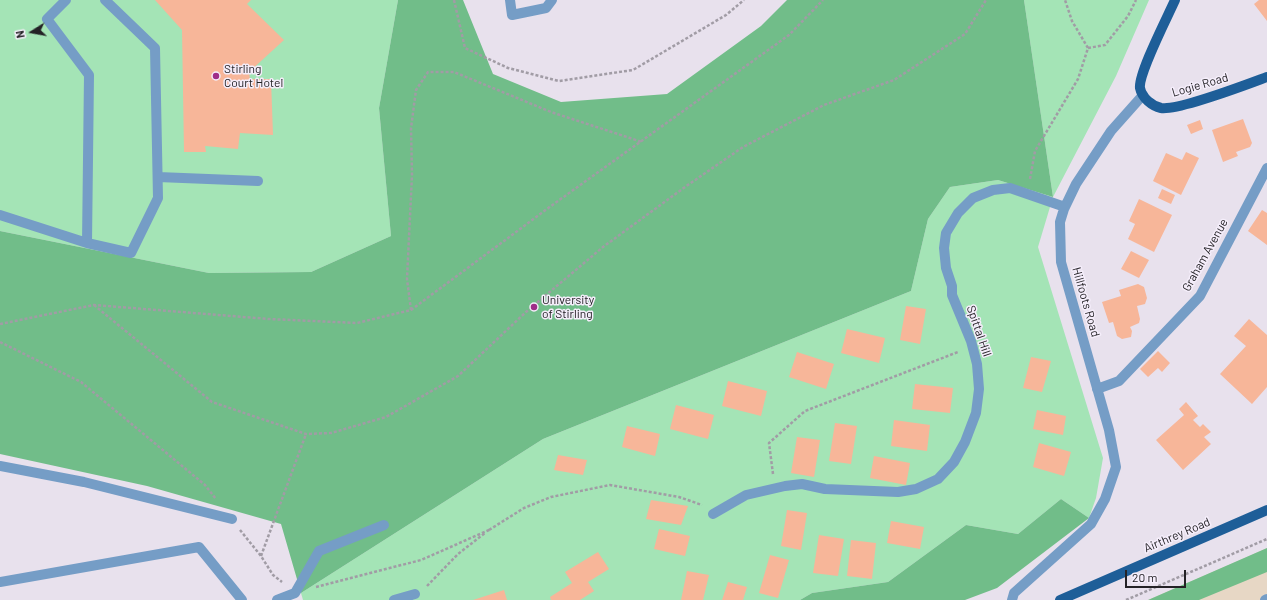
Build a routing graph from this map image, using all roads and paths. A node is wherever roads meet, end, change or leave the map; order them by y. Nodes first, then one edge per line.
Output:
1 (66, 0) edge
2 (105, 0) edge
3 (454, 0) edge
4 (510, 0) edge
5 (552, 0) edge
6 (744, 0) edge
7 (823, 0) edge
8 (986, 0) edge
9 (1065, 0) edge
10 (1136, 0) edge
11 (1175, 0) edge
12 (1088, 48) junction
13 (1267, 77) edge
14 (1143, 95) junction
15 (642, 142) junction
16 (1267, 168) edge
17 (158, 177) junction
18 (258, 181) dead end
19 (1024, 192) junction
20 (1065, 207) junction
21 (0, 215) edge
22 (87, 243) junction
23 (94, 305) junction
24 (411, 310) junction
25 (0, 324) edge
26 (0, 342) edge
27 (972, 346) junction
28 (1097, 389) junction
29 (306, 434) junction
30 (0, 466) edge
31 (205, 485) dead end
32 (775, 488) junction
33 (1265, 512) edge
34 (713, 514) joint
35 (232, 519) joint
36 (384, 525) dead end
37 (489, 530) junction
38 (1267, 539) edge
39 (261, 556) junction
40 (0, 582) edge
41 (415, 594) joint
42 (296, 596) edge
43 (242, 600) edge
44 (277, 600) edge
45 (394, 600) edge
46 (1012, 600) edge
47 (1060, 600) edge
48 (1126, 600) edge

1 - 22 street
2 - 17 street
3 - 6 path
4 - 5 street
7 - 15 path
8 - 29 path
9 - 12 path
10 - 12 path
11 - 14 main road
12 - 19 path
13 - 14 main road, Logie Road
14 - 20 street, Hillfoots Road
15 - 24 path
15 - 24 path
16 - 28 street, Graham Avenue
17 - 18 street
17 - 22 street
19 - 20 street, Spittal Hill
19 - 27 street, Spittal Hill
20 - 28 street, Hillfoots Road
21 - 22 street
23 - 24 path
23 - 25 path
23 - 29 path
26 - 31 path
27 - 32 path
27 - 32 street, Spittal Hill
28 - 46 street, Hillfoots Road
29 - 39 path
30 - 35 street
32 - 34 street, Spittal Hill
33 - 47 main road, Airthrey Road
34 - 37 path
35 - 39 path
36 - 42 street
37 - 41 path
37 - 42 path
38 - 48 path
39 - 42 path
40 - 43 street
41 - 45 street
42 - 44 street

